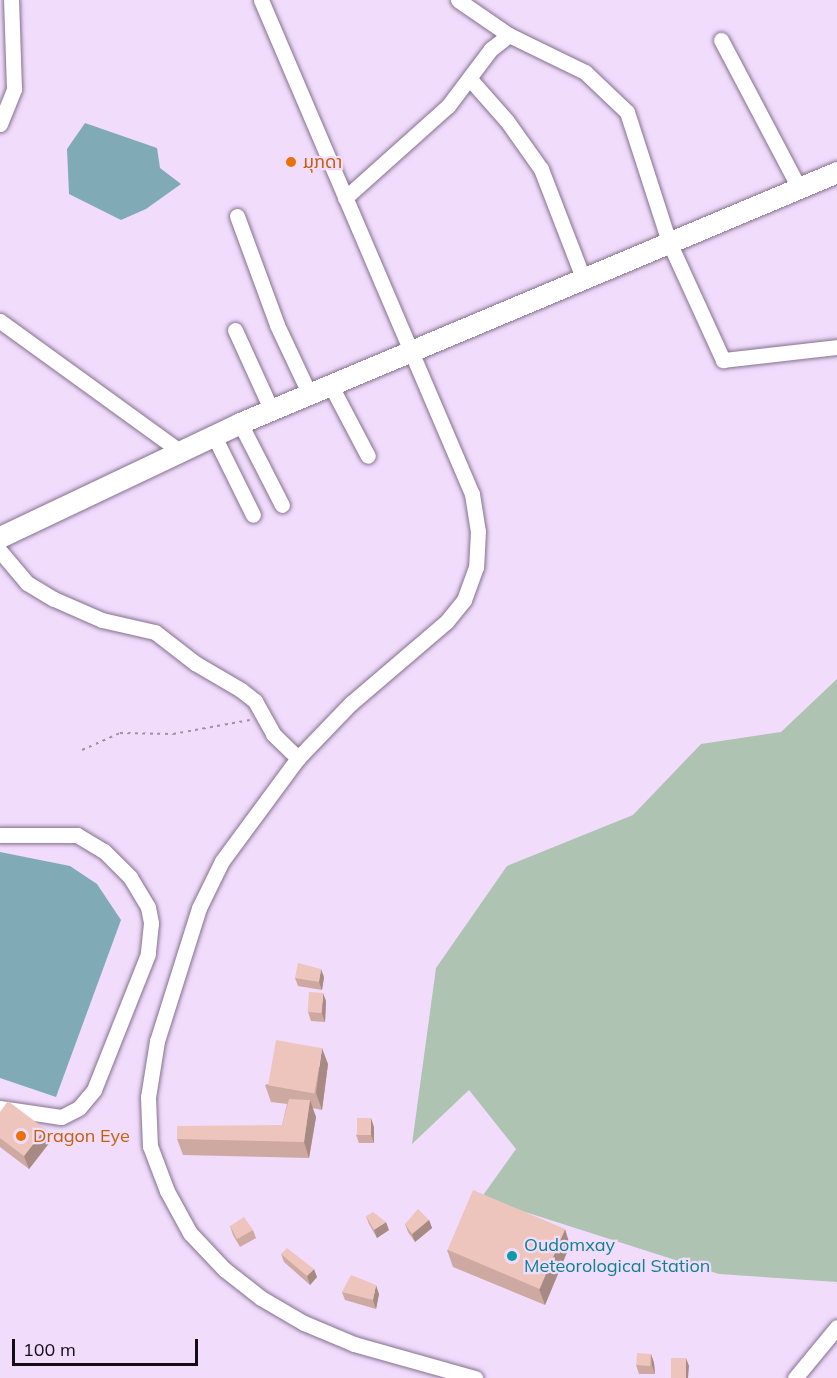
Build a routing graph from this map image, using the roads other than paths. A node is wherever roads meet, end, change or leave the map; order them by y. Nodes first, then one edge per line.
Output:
1 (11, 0) edge
2 (261, 0) edge
3 (458, 0) edge
4 (509, 35) junction
5 (722, 40) dead end
6 (469, 78) junction
7 (0, 124) edge
8 (835, 178) edge
9 (799, 188) junction
10 (345, 198) junction
11 (237, 216) dead end
12 (669, 242) junction
13 (583, 278) junction
14 (0, 321) edge
15 (235, 330) dead end
16 (837, 347) edge
17 (411, 350) junction
18 (330, 384) junction
19 (309, 393) junction
20 (271, 409) junction
21 (240, 423) junction
22 (213, 434) junction
23 (178, 450) junction
24 (368, 456) dead end
25 (282, 505) dead end
26 (253, 515) dead end
27 (0, 537) edge
28 (0, 551) edge
29 (298, 759) junction
30 (0, 835) edge
31 (0, 1108) edge
32 (837, 1327) edge
33 (475, 1378) edge
34 (795, 1378) edge

1 - 7 street
2 - 10 street
3 - 4 street
4 - 6 street
4 - 12 street
5 - 9 street
6 - 10 street
6 - 13 street
8 - 9 street
9 - 12 street
10 - 17 street
11 - 19 street
12 - 13 street
12 - 16 street
13 - 17 street
14 - 23 street
15 - 20 street
17 - 18 street
17 - 29 street
18 - 19 street
18 - 24 street
19 - 20 street
20 - 21 street
21 - 22 street
21 - 25 street
22 - 23 street
22 - 26 street
23 - 27 street
28 - 29 street
29 - 33 street
30 - 31 street
32 - 34 street

